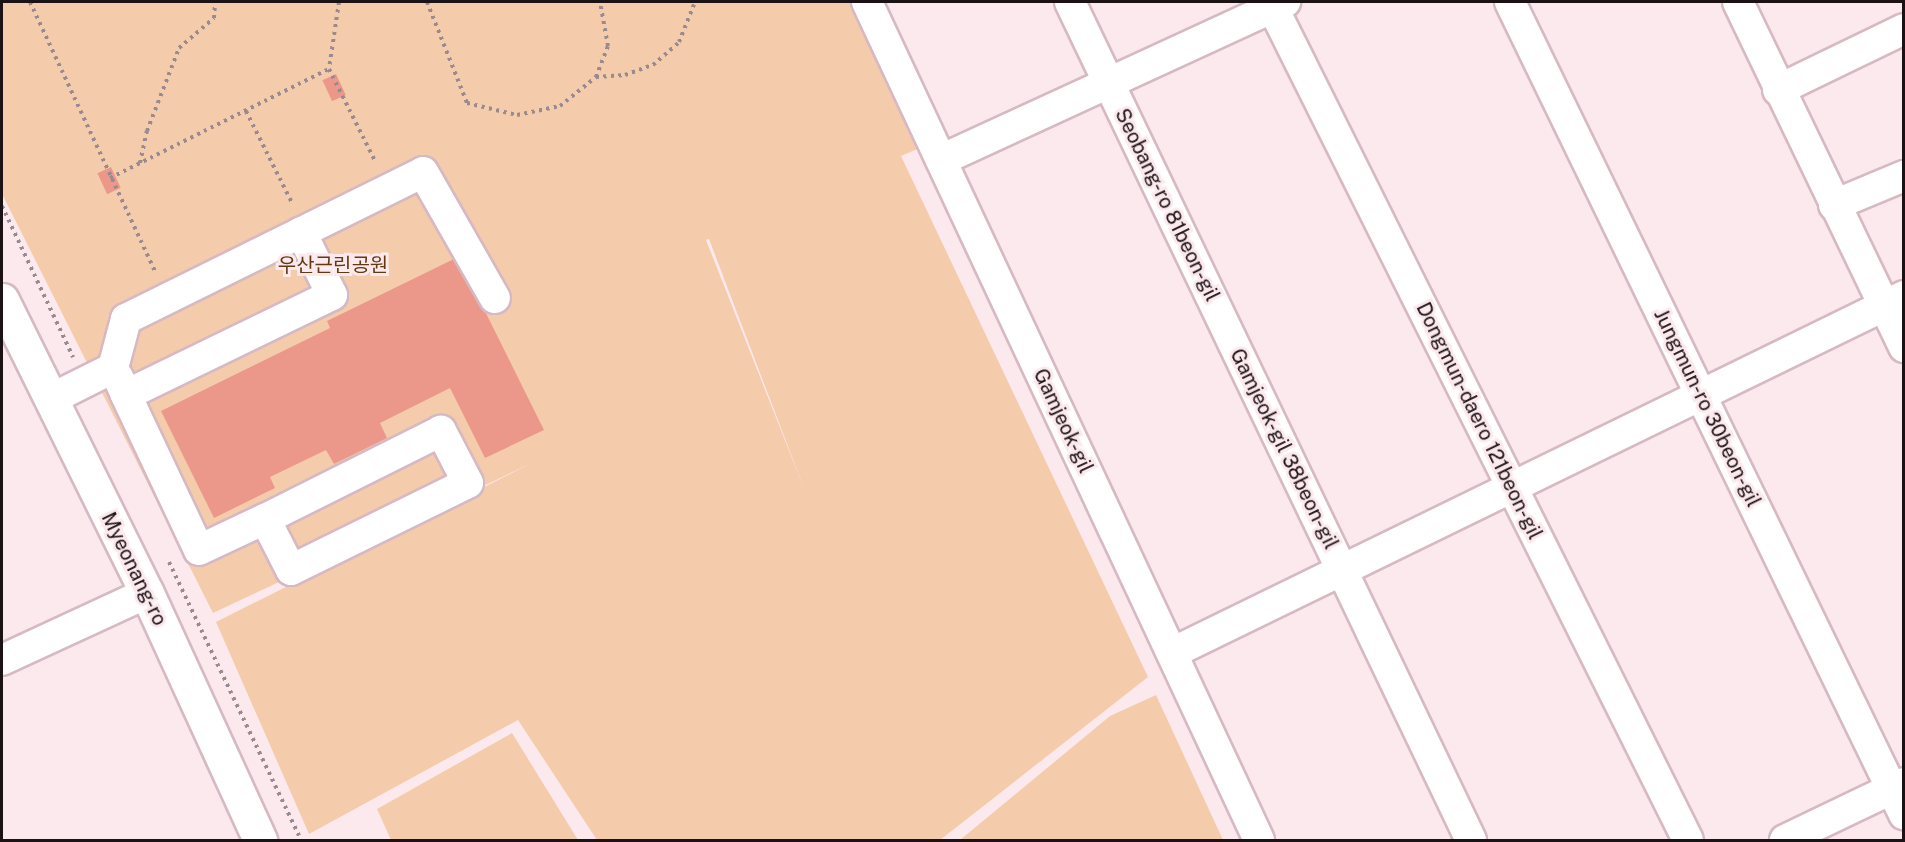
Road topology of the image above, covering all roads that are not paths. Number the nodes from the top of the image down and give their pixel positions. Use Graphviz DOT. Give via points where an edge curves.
graph roads {
  1 [pos="867,2"];
  2 [pos="1070,2"];
  3 [pos="1510,2"];
  4 [pos="1738,2"];
  5 [pos="1276,3"];
  6 [pos="1904,29"];
  7 [pos="1108,83"];
  8 [pos="1778,90"];
  9 [pos="941,160"];
  10 [pos="1904,176"];
  11 [pos="1834,205"];
  12 [pos="301,232"];
  13 [pos="495,298"];
  14 [pos="2,300"];
  15 [pos="1893,300"];
  16 [pos="1226,328"];
  17 [pos="1904,347"];
  18 [pos="113,368"];
  19 [pos="126,395"];
  20 [pos="1701,395"];
  21 [pos="51,399"];
  22 [pos="1512,488"];
  23 [pos="265,519"];
  24 [pos="1342,570"];
  25 [pos="147,593"];
  26 [pos="1172,653"];
  27 [pos="2,660"];
  28 [pos="1899,795"];
  29 [pos="260,840"];
  30 [pos="1259,840"];
  31 [pos="1471,840"];
  32 [pos="1688,840"];
  33 [pos="1785,840"];
  1 -- 9 [label="street, Gamjeok-gil"];
  2 -- 7 [label="street, Seobang-ro 81beon-gil"];
  3 -- 20 [label="street, Jungmun-ro 30beon-gil"];
  4 -- 8 [label="street"];
  5 -- 7 [label="street, Seobang-ro 81beon-gil"];
  5 -- 22 [label="street, Dongmun-daero 121beon-gil"];
  6 -- 8 [label="street"];
  7 -- 9 [label="street, Seobang-ro 81beon-gil"];
  7 -- 16 [label="street, Seobang-ro 81beon-gil"];
  8 -- 11 [label="street"];
  9 -- 26 [label="street, Gamjeok-gil"];
  10 -- 11 [label="street"];
  11 -- 15 [label="street"];
  12 -- 13 [label="street" via="423,172"];
  12 -- 18 [label="street" via="126,320"];
  12 -- 19 [label="street" via="332,295"];
  14 -- 21 [label="main road, Myeonang-ro"];
  15 -- 17 [label="street"];
  15 -- 20 [label="street, Gamjeok-gil 38beon-gil"];
  16 -- 24 [label="street, Gamjeok-gil 38beon-gil"];
  18 -- 19 [label="street"];
  18 -- 21 [label="street"];
  19 -- 23 [label="street" via="199,550"];
  20 -- 22 [label="street, Gamjeok-gil 38beon-gil"];
  20 -- 28 [label="street, Jungmun-ro 30beon-gil"];
  21 -- 25 [label="main road, Myeonang-ro"];
  22 -- 24 [label="street, Gamjeok-gil 38beon-gil"];
  22 -- 32 [label="street, Dongmun-daero 121beon-gil"];
  23 -- 23 [label="street" via="291,570 468,483 441,432"];
  24 -- 26 [label="street, Gamjeok-gil 38beon-gil"];
  24 -- 31 [label="street, Gamjeok-gil 38beon-gil"];
  25 -- 27 [label="street"];
  25 -- 29 [label="main road, Myeonang-ro"];
  26 -- 30 [label="street, Gamjeok-gil"];
  28 -- 33 [label="street"];
}
